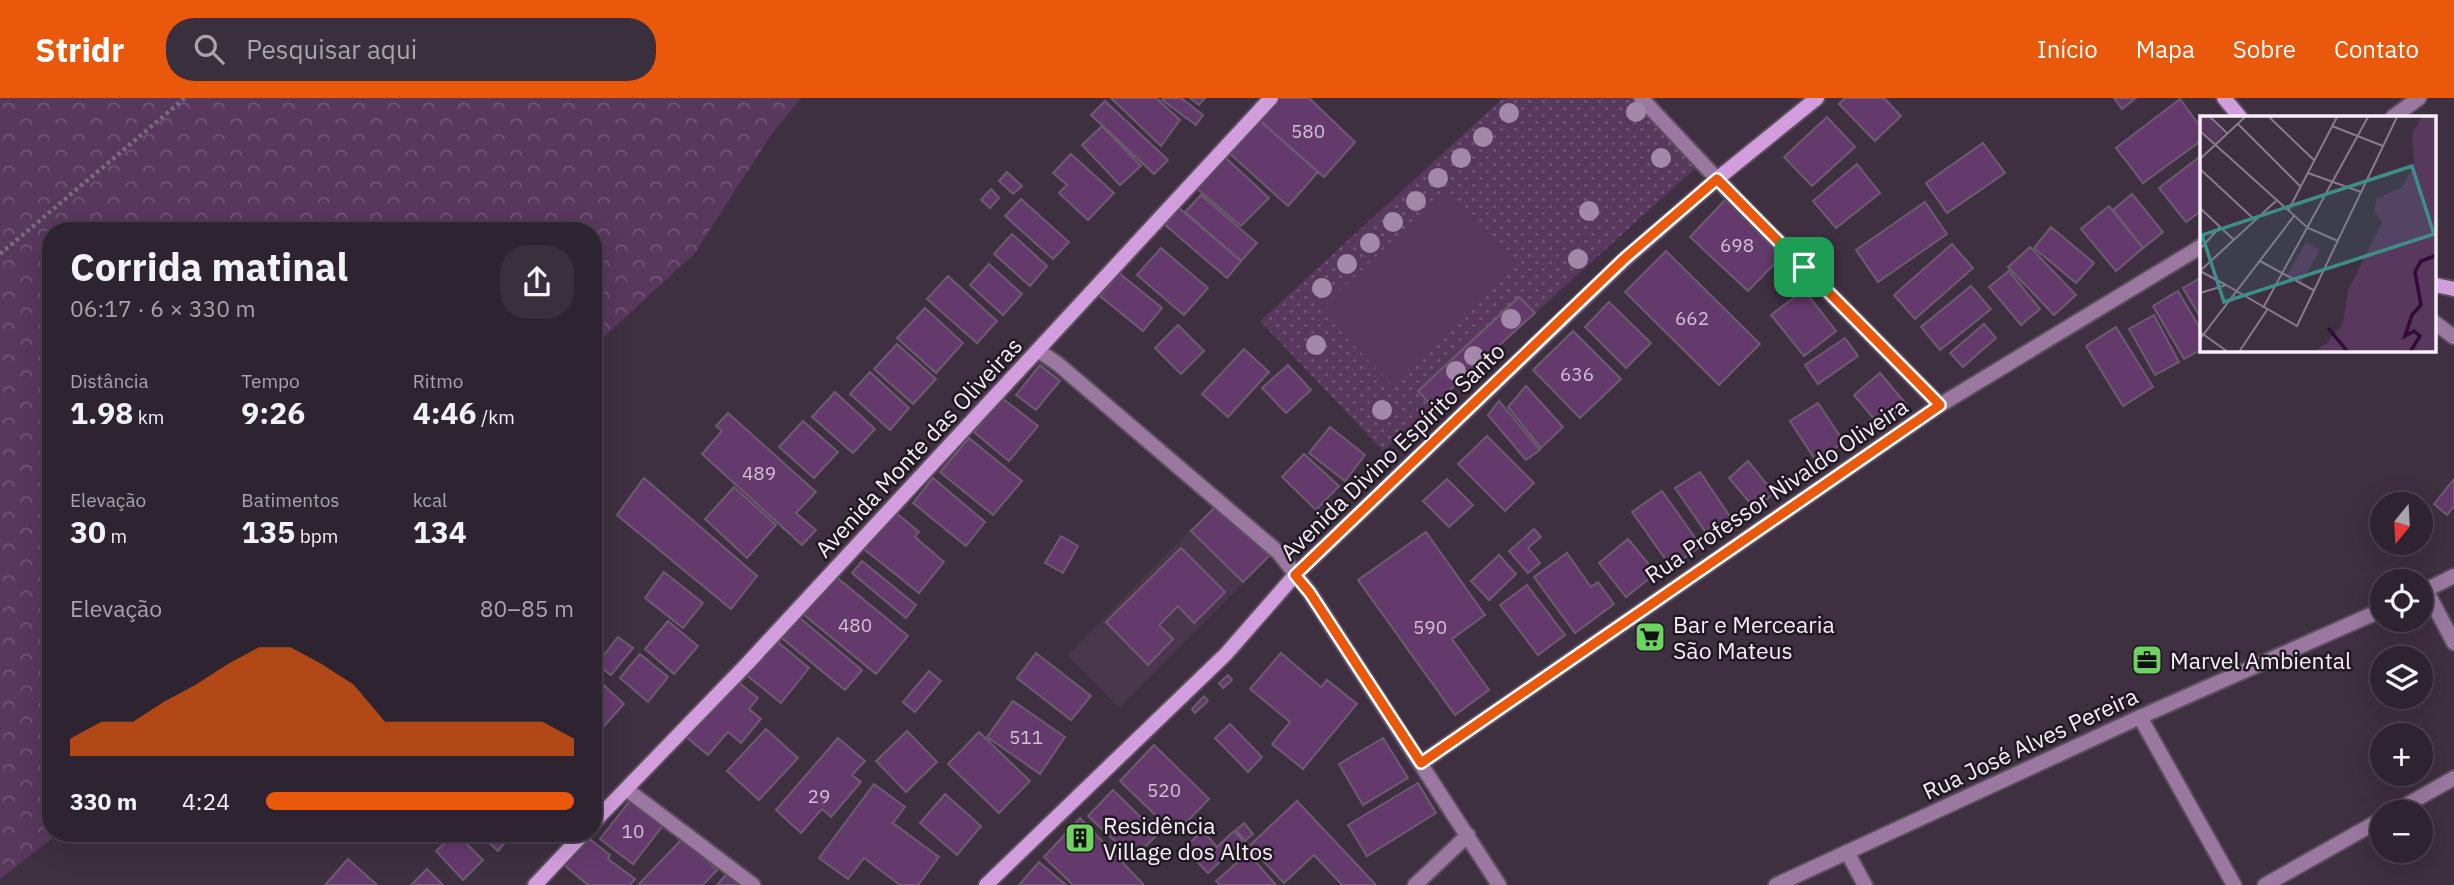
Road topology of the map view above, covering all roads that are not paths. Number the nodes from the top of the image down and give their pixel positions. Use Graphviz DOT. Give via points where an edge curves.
graph roads {
  1 [pos="1271,98"];
  2 [pos="1641,98"];
  3 [pos="1817,98"];
  4 [pos="2224,98"];
  5 [pos="2419,98"];
  6 [pos="2239,116"];
  7 [pos="2394,116"];
  8 [pos="1717,179"];
  9 [pos="2200,247"];
  10 [pos="2436,285"];
  11 [pos="2454,289"];
  12 [pos="2436,324"];
  13 [pos="2454,337"];
  14 [pos="1038,351"];
  15 [pos="1940,405"];
  16 [pos="1295,575"];
  17 [pos="2454,576"];
  18 [pos="2433,587"];
  19 [pos="2433,608"];
  20 [pos="2370,615"];
  21 [pos="2454,643"];
  22 [pos="2140,717"];
  23 [pos="1421,763"];
  24 [pos="2454,778"];
  25 [pos="626,789"];
  26 [pos="2415,800"];
  27 [pos="602,814"];
  28 [pos="2370,826"];
  29 [pos="1468,835"];
  30 [pos="576,842"];
  31 [pos="1847,852"];
  32 [pos="535,885"];
  33 [pos="753,885"];
  34 [pos="986,885"];
  35 [pos="1415,885"];
  36 [pos="1499,885"];
  37 [pos="1776,885"];
  38 [pos="1865,885"];
  39 [pos="2234,885"];
  40 [pos="2265,885"];
  1 -- 14 [label="main road, Avenida Monte das Oliveiras"];
  2 -- 8 [label="street"];
  3 -- 8 [label="main road, Avenida Divino Espírito Santo"];
  4 -- 6 [label="main road"];
  5 -- 7 [label="street"];
  8 -- 15 [label="street"];
  8 -- 16 [label="main road, Avenida Divino Espírito Santo" via="1625,258"];
  9 -- 15 [label="street, Rua Professor Nivaldo Oliveira"];
  10 -- 11 [label="main road"];
  12 -- 13 [label="street"];
  14 -- 16 [label="street" via="1279,553"];
  14 -- 25 [label="main road, Avenida Monte das Oliveiras"];
  15 -- 23 [label="street, Rua Professor Nivaldo Oliveira"];
  16 -- 23 [label="street"];
  16 -- 34 [label="main road, Avenida Divino Espírito Santo" via="1226,654"];
  17 -- 18 [label="street"];
  19 -- 21 [label="street"];
  20 -- 22 [label="street, Rua José Alves Pereira"];
  22 -- 31 [label="street, Rua José Alves Pereira"];
  22 -- 39 [label="street"];
  23 -- 29 [label="street"];
  24 -- 26 [label="street"];
  25 -- 27 [label="main road, Avenida Monte das Oliveiras"];
  25 -- 33 [label="street"];
  28 -- 40 [label="street"];
  29 -- 35 [label="street"];
  29 -- 36 [label="street"];
  30 -- 32 [label="main road"];
  31 -- 37 [label="street, Rua José Alves Pereira"];
  31 -- 38 [label="street"];
}
